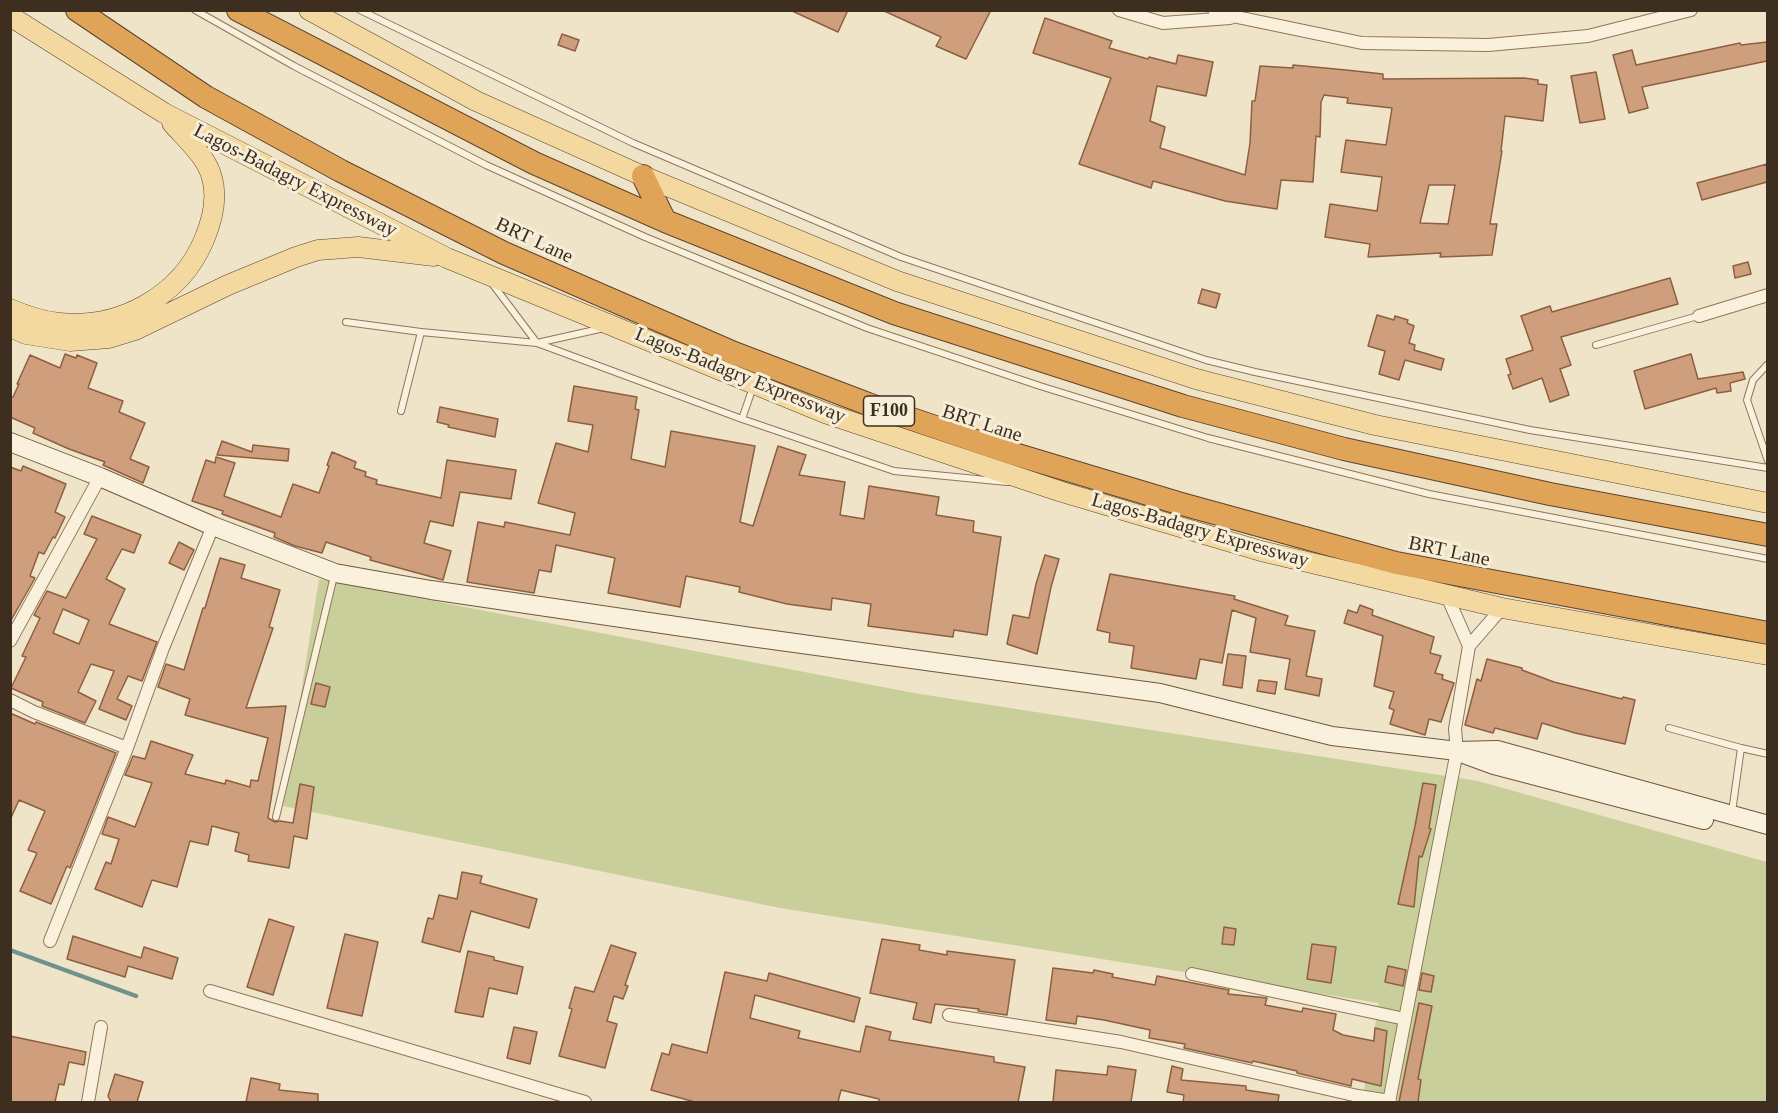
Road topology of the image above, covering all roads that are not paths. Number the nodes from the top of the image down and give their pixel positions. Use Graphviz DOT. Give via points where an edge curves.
graph roads {
  1 [pos="77,10"];
  2 [pos="83,10"];
  3 [pos="195,10"];
  4 [pos="238,10"];
  5 [pos="309,10"];
  6 [pos="360,10"];
  7 [pos="1119,10"];
  8 [pos="1214,10"];
  9 [pos="1691,10"];
  10 [pos="11,13"];
  11 [pos="1237,17"];
  12 [pos="164,113"];
  13 [pos="643,176"];
  14 [pos="665,221"];
  15 [pos="447,258"];
  16 [pos="483,272"];
  17 [pos="1767,295"];
  18 [pos="10,309"];
  19 [pos="1699,316"];
  20 [pos="346,322"];
  21 [pos="613,326"];
  22 [pos="10,327"];
  23 [pos="421,332"];
  24 [pos="537,343"];
  25 [pos="1596,345"];
  26 [pos="1767,364"];
  27 [pos="755,384"];
  28 [pos="401,411"];
  29 [pos="742,419"];
  30 [pos="10,442"];
  31 [pos="1767,460"];
  32 [pos="1767,468"];
  33 [pos="100,477"];
  34 [pos="1043,486"];
  35 [pos="1767,503"];
  36 [pos="213,526"];
  37 [pos="1767,535"];
  38 [pos="1767,559"];
  39 [pos="335,573"];
  40 [pos="1447,596"];
  41 [pos="1502,608"];
  42 [pos="1767,628"];
  43 [pos="1767,633"];
  44 [pos="10,641"];
  45 [pos="1469,646"];
  46 [pos="1767,656"];
  47 [pos="10,700"];
  48 [pos="1669,728"];
  49 [pos="127,748"];
  50 [pos="1741,748"];
  51 [pos="1457,752"];
  52 [pos="1767,754"];
  53 [pos="1732,815"];
  54 [pos="276,817"];
  55 [pos="1767,825"];
  56 [pos="1767,837"];
  57 [pos="50,941"];
  58 [pos="1192,974"];
  59 [pos="210,991"];
  60 [pos="949,1015"];
  61 [pos="1405,1019"];
  62 [pos="101,1027"];
  63 [pos="88,1102"];
  64 [pos="585,1102"];
  65 [pos="1389,1102"];
  1 -- 43 [label="highway, Lagos-Badagry Expressway / F100" via="206,97 504,253 734,353 868,404 1156,497 1396,563"];
  2 -- 42 [label="lane, BRT Lane" via="212,96 511,250 735,349 934,426 1078,473 1355,548 1481,576"];
  3 -- 38 [label="lane" via="486,165 645,237 867,328 1219,441 1430,494"];
  4 -- 14 [label="highway" via="534,163"];
  5 -- 13 [label="main road" via="476,101"];
  6 -- 32 [label="lane" via="633,143 901,257 1206,360 1530,430"];
  7 -- 11 [label="street" via="1163,23"];
  8 -- 11 [label="street"];
  9 -- 11 [label="street" via="1588,36 1488,45 1362,43"];
  10 -- 12 [label="main road, Lagos-Badagry Expressway"];
  12 -- 15 [label="main road, Lagos-Badagry Expressway"];
  12 -- 18 [label="main road" via="208,167 215,194 208,230 188,271 150,303 126,314 83,324 33,318"];
  13 -- 14 [label="highway"];
  13 -- 35 [label="main road" via="897,281 1196,379 1375,425"];
  14 -- 37 [label="highway" via="894,313 1183,406 1344,449 1550,494"];
  15 -- 16 [label="main road, Lagos-Badagry Expressway"];
  15 -- 22 [label="main road" via="358,247 318,250 109,338 70,341 26,334"];
  16 -- 21 [label="main road, Lagos-Badagry Expressway"];
  16 -- 24 [label="lane"];
  17 -- 19 [label="street"];
  19 -- 25 [label="lane"];
  20 -- 23 [label="lane"];
  21 -- 24 [label="lane"];
  21 -- 27 [label="main road, Lagos-Badagry Expressway"];
  23 -- 24 [label="lane"];
  23 -- 28 [label="lane"];
  24 -- 29 [label="lane"];
  26 -- 31 [label="lane" via="1753,380 1747,400"];
  27 -- 29 [label="lane"];
  27 -- 34 [label="main road, Lagos-Badagry Expressway" via="825,413"];
  29 -- 34 [label="lane" via="894,471"];
  30 -- 33 [label="main road"];
  33 -- 36 [label="main road"];
  33 -- 44 [label="street"];
  34 -- 40 [label="main road, Lagos-Badagry Expressway" via="1261,551"];
  36 -- 39 [label="main road"];
  36 -- 49 [label="street"];
  39 -- 51 [label="main road" via="751,637 1160,693 1332,736"];
  39 -- 54 [label="lane"];
  40 -- 41 [label="main road, Lagos-Badagry Expressway"];
  40 -- 45 [label="street"];
  41 -- 45 [label="street"];
  41 -- 46 [label="main road, Lagos-Badagry Expressway"];
  45 -- 51 [label="street" via="1455,729"];
  47 -- 49 [label="street"];
  48 -- 50 [label="lane"];
  49 -- 57 [label="street"];
  50 -- 52 [label="lane"];
  50 -- 53 [label="lane"];
  51 -- 53 [label="main road" via="1497,750"];
  51 -- 56 [label="main road"];
  51 -- 61 [label="street"];
  53 -- 55 [label="main road"];
  58 -- 61 [label="street"];
  59 -- 64 [label="street"];
  60 -- 65 [label="street" via="1121,1042"];
  61 -- 65 [label="street"];
  62 -- 63 [label="street"];
}
